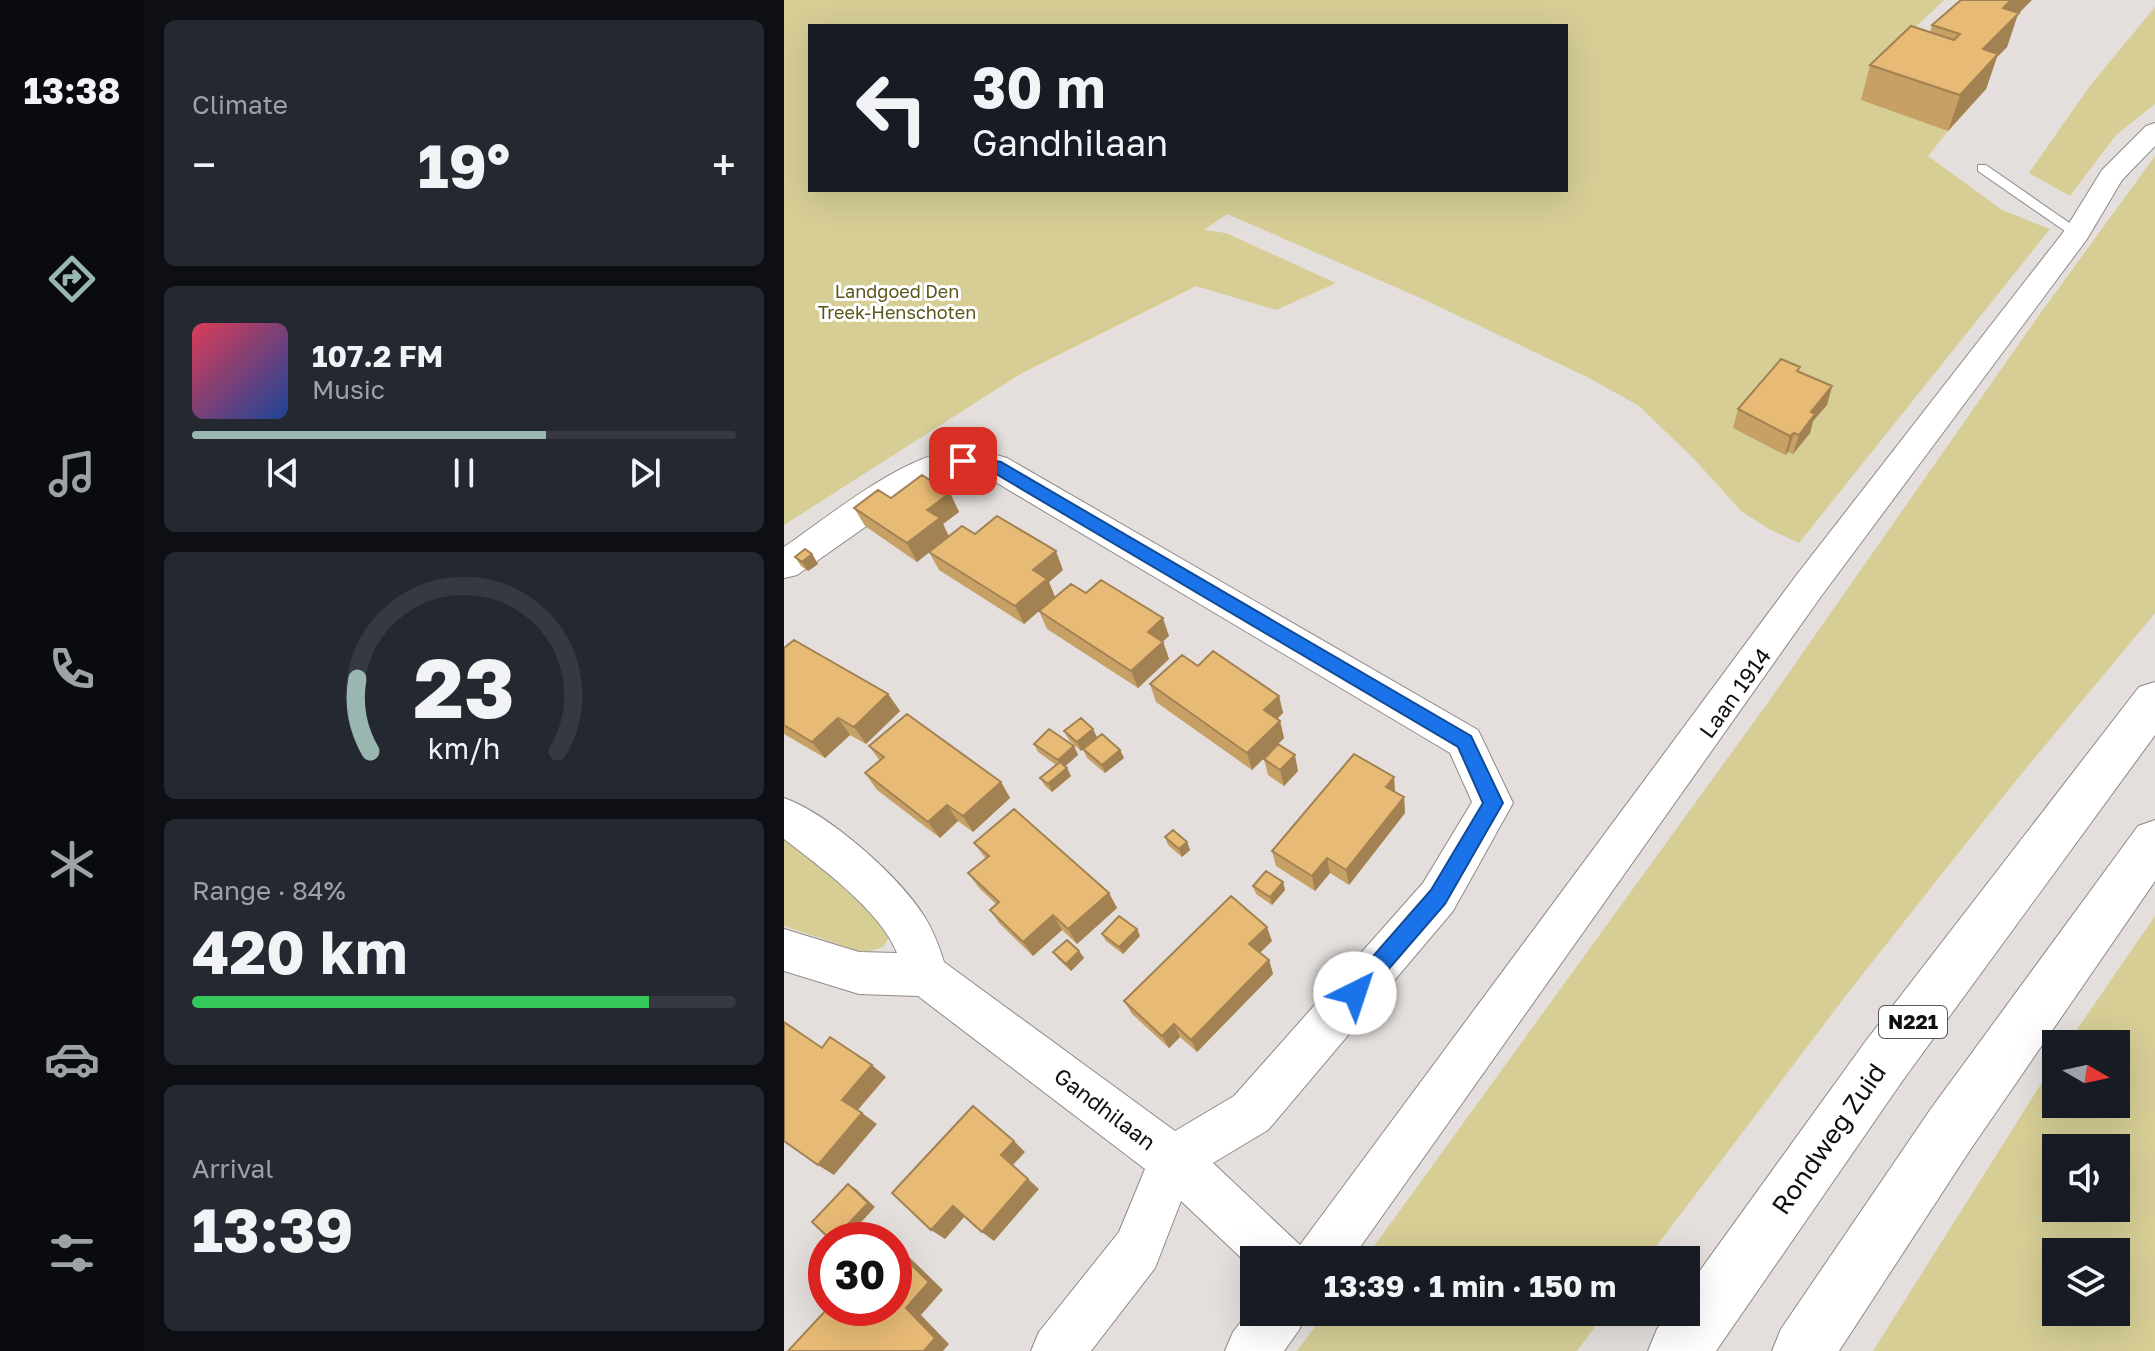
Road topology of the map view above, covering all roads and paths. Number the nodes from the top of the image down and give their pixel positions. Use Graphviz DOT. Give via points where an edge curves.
graph roads {
  1 [pos="2155,131"];
  2 [pos="1982,168"];
  3 [pos="2077,233"];
  4 [pos="784,565"];
  5 [pos="2155,700"];
  6 [pos="784,816"];
  7 [pos="2155,841"];
  8 [pos="784,950"];
  9 [pos="926,975"];
  10 [pos="1173,1160"];
  11 [pos="1266,1246"];
  12 [pos="1330,1246"];
  13 [pos="1271,1326"];
  14 [pos="1058,1351"];
  15 [pos="1252,1351"];
  16 [pos="1679,1351"];
  17 [pos="1803,1351"];
  1 -- 3 [label="street, Laan 1914" via="2111,176"];
  2 -- 3 [label="lane"];
  3 -- 12 [label="street, Laan 1914" via="1808,587"];
  4 -- 10 [label="street, Gandhilaan" via="918,473 963,461 995,466 1464,742 1493,803 1438,897 1251,1113"];
  5 -- 16 [label="main road, Rondweg Zuid / N221" via="1884,1061"];
  6 -- 9 [label="street" via="858,876 905,924"];
  7 -- 17 [label="main road" via="1950,1130"];
  8 -- 9 [label="street" via="859,973"];
  9 -- 10 [label="street, Gandhilaan"];
  10 -- 11 [label="street"];
  10 -- 14 [label="street" via="1137,1250"];
  13 -- 15 [label="street"];
}
